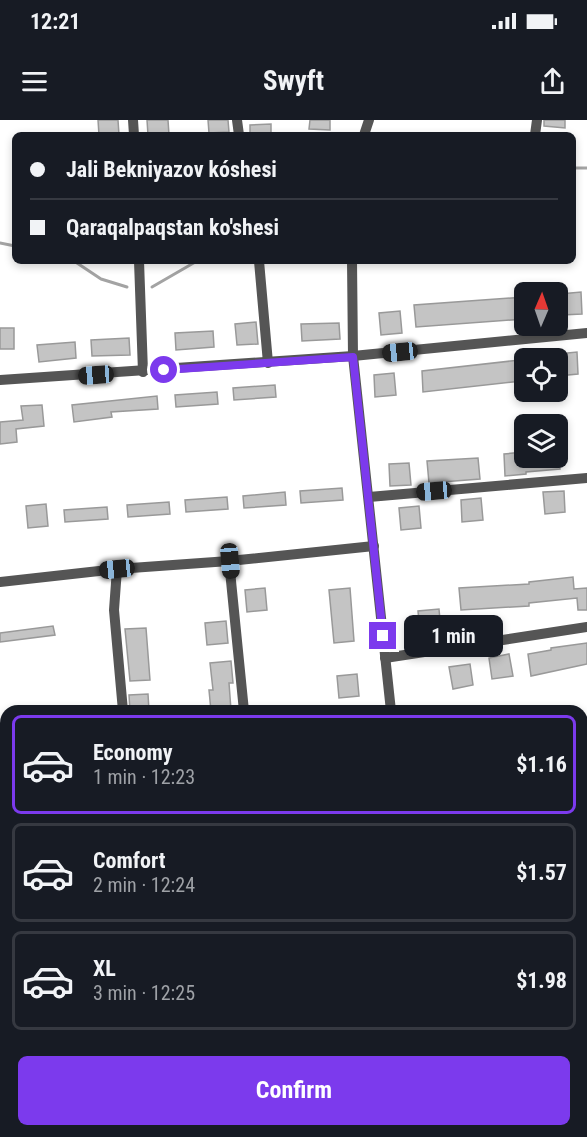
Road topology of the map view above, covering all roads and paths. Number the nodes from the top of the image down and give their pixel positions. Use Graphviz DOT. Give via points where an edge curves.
graph roads {
  1 [pos="139,264"];
  2 [pos="259,264"];
  3 [pos="352,264"];
  4 [pos="587,333"];
  5 [pos="353,357"];
  6 [pos="268,363"];
  7 [pos="143,372"];
  8 [pos="0,380"];
  9 [pos="587,478"];
  10 [pos="369,497"];
  11 [pos="374,546"];
  12 [pos="230,561"];
  13 [pos="117,569"];
  14 [pos="0,582"];
  15 [pos="587,627"];
  16 [pos="385,658"];
  17 [pos="122,705"];
  18 [pos="243,705"];
  19 [pos="390,705"];
  1 -- 7 [label="street"];
  2 -- 6 [label="street"];
  3 -- 5 [label="street"];
  4 -- 5 [label="street"];
  5 -- 6 [label="street"];
  5 -- 10 [label="street"];
  6 -- 7 [label="street"];
  7 -- 8 [label="street"];
  9 -- 10 [label="street"];
  10 -- 11 [label="street"];
  11 -- 12 [label="street"];
  11 -- 16 [label="street"];
  12 -- 13 [label="street"];
  12 -- 18 [label="street"];
  13 -- 14 [label="street"];
  13 -- 17 [label="street" via="114,610"];
  15 -- 16 [label="street"];
  16 -- 19 [label="street"];
}
